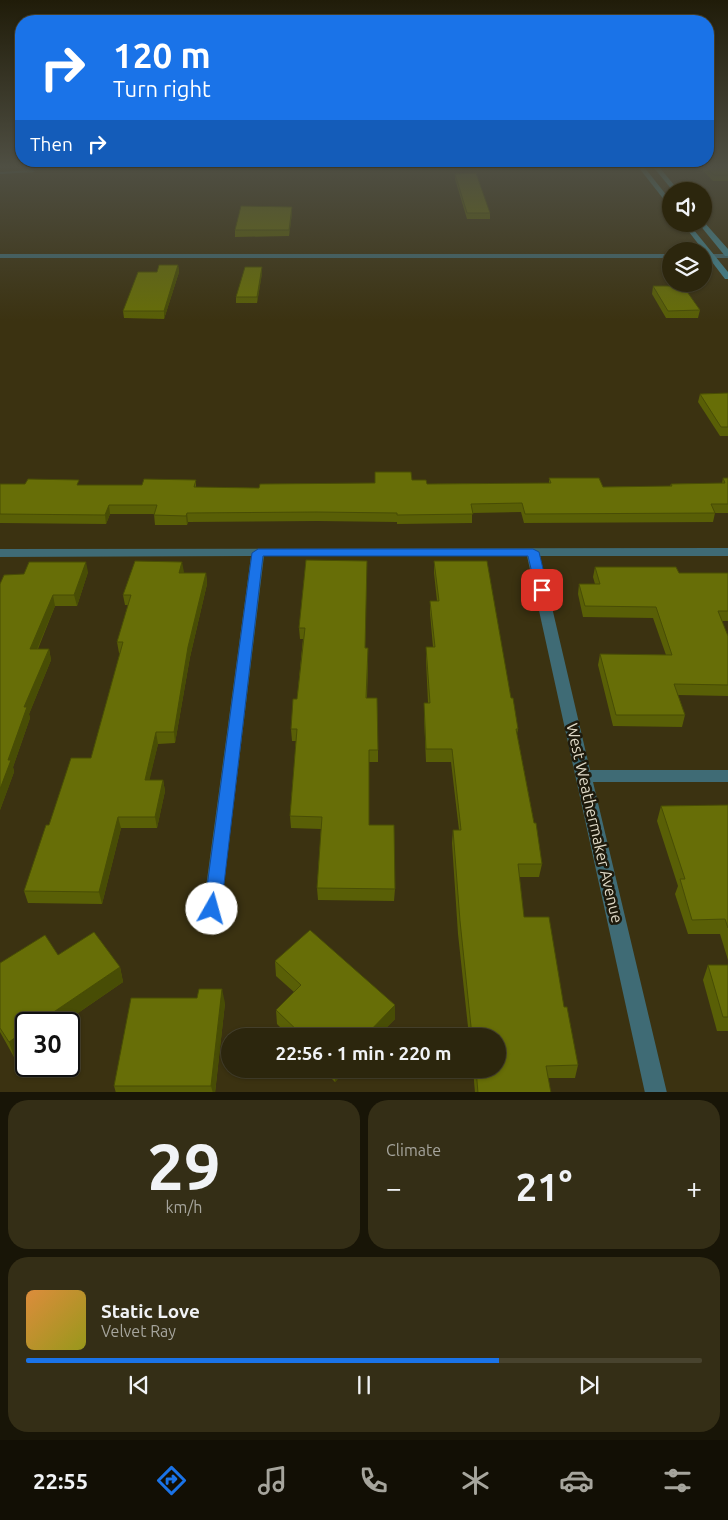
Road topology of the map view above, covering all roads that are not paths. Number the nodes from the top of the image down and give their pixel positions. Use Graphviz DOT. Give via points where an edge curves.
graph roads {
  1 [pos="709,232"];
  2 [pos="728,255"];
  3 [pos="0,256"];
  4 [pos="662,256"];
  5 [pos="712,256"];
  6 [pos="712,260"];
  7 [pos="728,277"];
  8 [pos="533,552"];
  9 [pos="728,552"];
  10 [pos="0,553"];
  11 [pos="258,553"];
  12 [pos="584,776"];
  13 [pos="728,776"];
  14 [pos="212,909"];
  15 [pos="656,1092"];
  1 -- 2 [label="main road"];
  2 -- 5 [label="street"];
  3 -- 4 [label="street"];
  6 -- 7 [label="main road"];
  8 -- 9 [label="street"];
  8 -- 11 [label="street"];
  8 -- 12 [label="street, West Weathermaker Avenue"];
  10 -- 11 [label="street"];
  11 -- 14 [label="street"];
  12 -- 13 [label="street"];
  12 -- 15 [label="street, West Weathermaker Avenue"];
}
